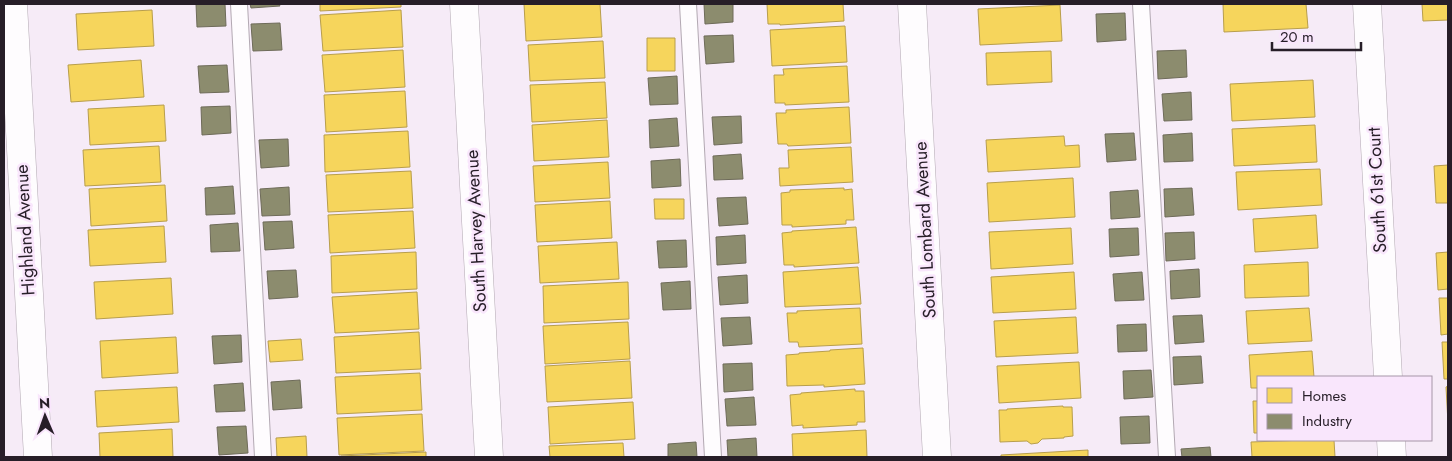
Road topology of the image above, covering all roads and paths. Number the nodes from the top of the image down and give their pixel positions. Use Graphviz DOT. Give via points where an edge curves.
graph roads {
  1 [pos="13,4"];
  2 [pos="238,4"];
  3 [pos="464,4"];
  4 [pos="688,4"];
  5 [pos="912,4"];
  6 [pos="1141,4"];
  7 [pos="1367,4"];
  8 [pos="1388,376"];
  9 [pos="1391,441"];
  10 [pos="38,457"];
  11 [pos="263,457"];
  12 [pos="489,457"];
  13 [pos="713,457"];
  14 [pos="938,457"];
  15 [pos="1167,457"];
  16 [pos="1392,457"];
  1 -- 10 [label="street, Highland Avenue"];
  2 -- 11 [label="lane"];
  3 -- 12 [label="street, South Harvey Avenue"];
  4 -- 13 [label="lane"];
  5 -- 14 [label="street, South Lombard Avenue"];
  6 -- 15 [label="lane"];
  7 -- 8 [label="street, South 61st Court"];
  9 -- 16 [label="street"];
}
